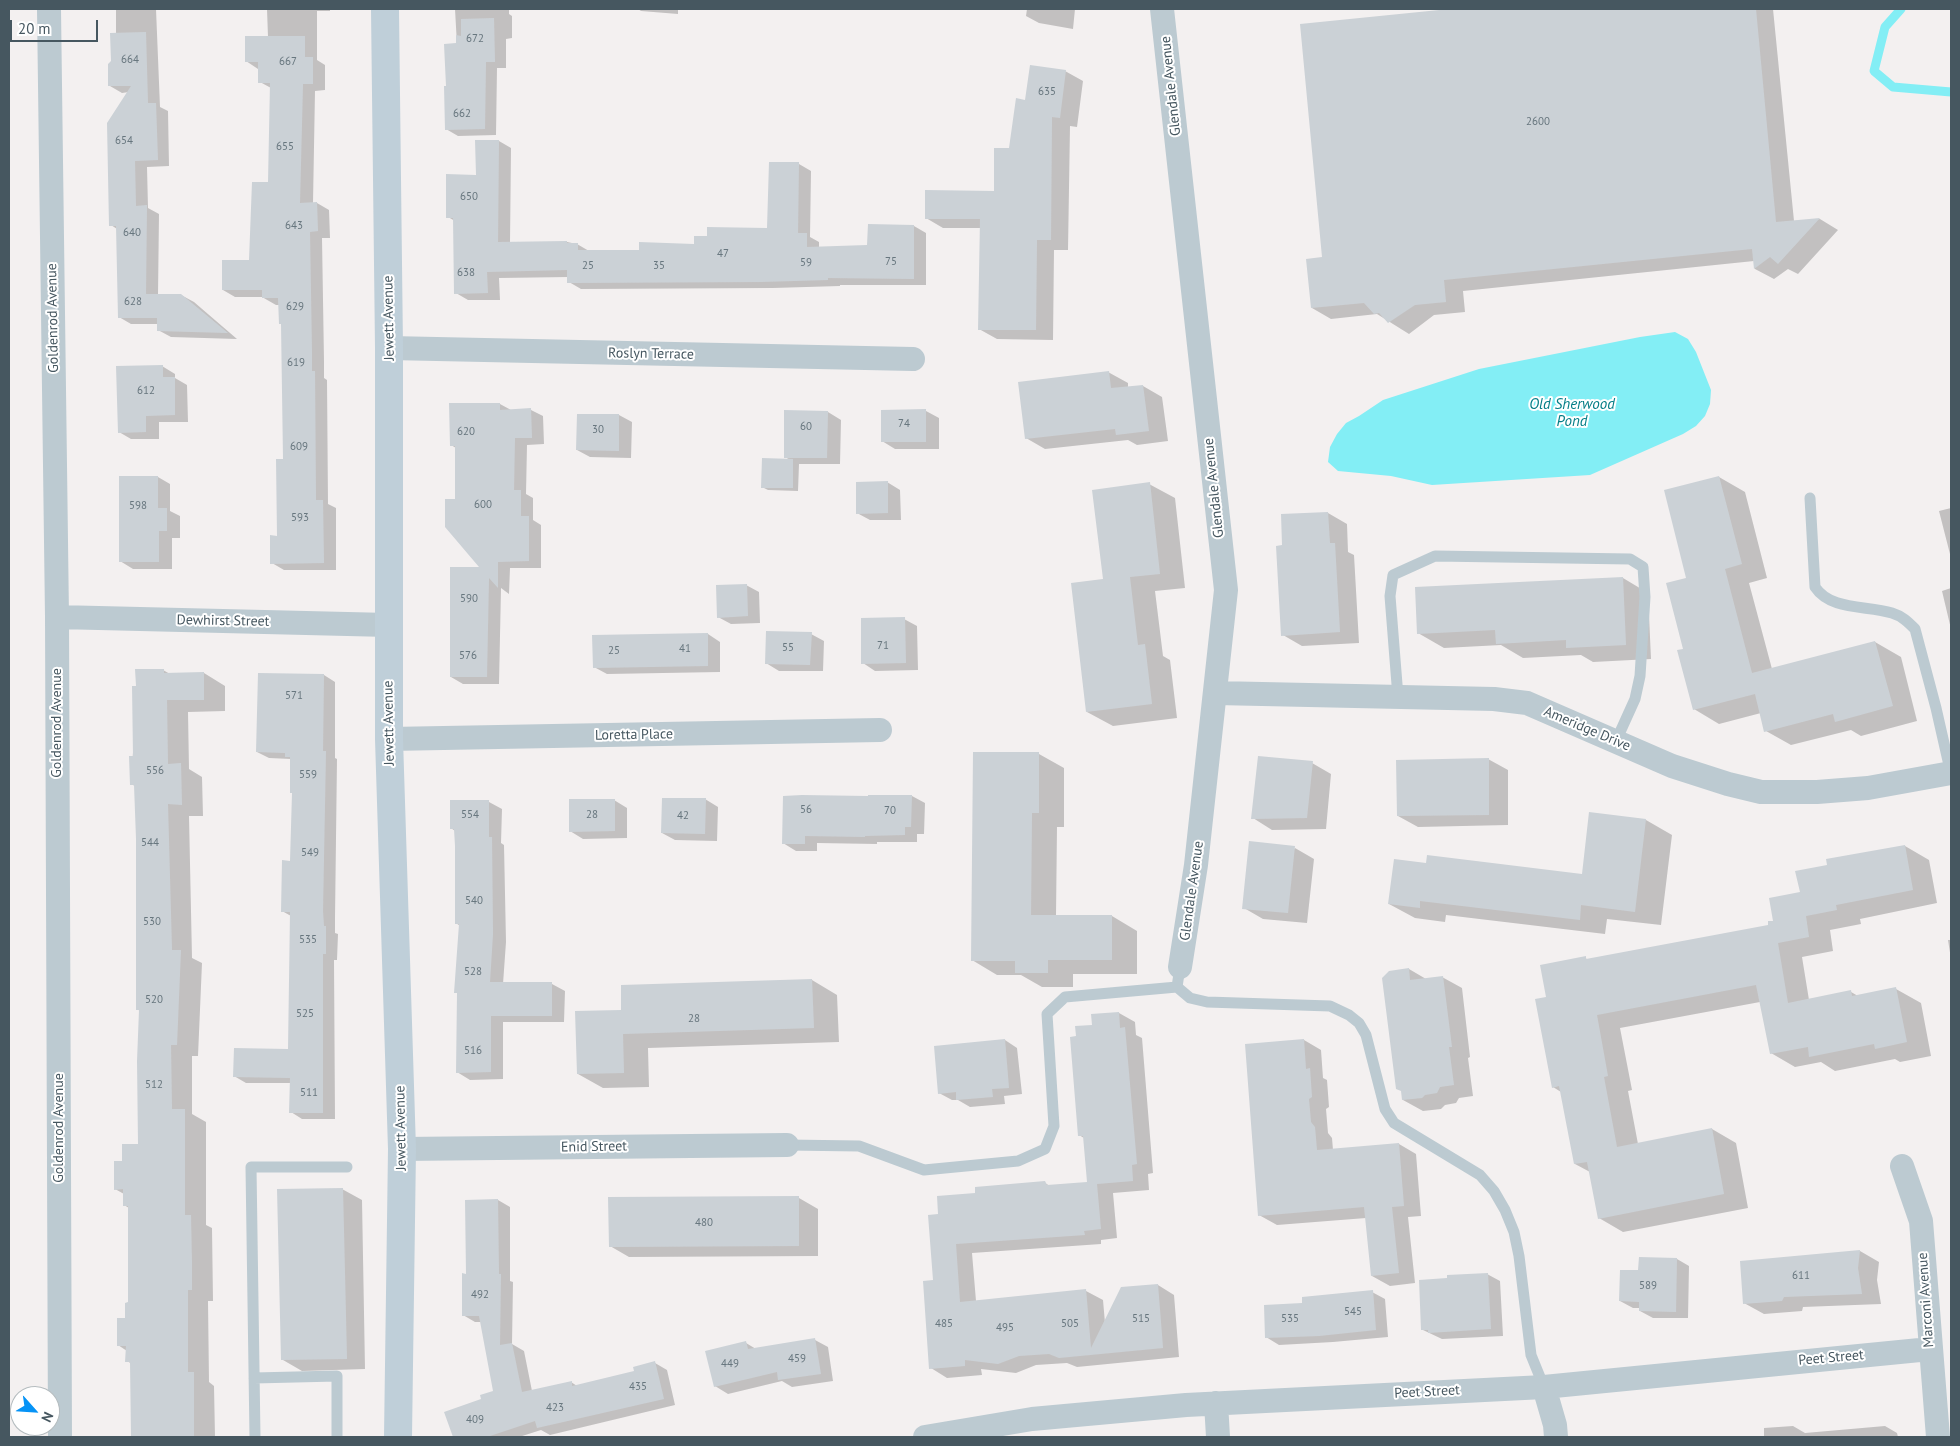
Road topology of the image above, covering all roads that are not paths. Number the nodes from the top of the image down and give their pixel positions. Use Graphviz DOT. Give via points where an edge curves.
graph roads {
  1 [pos="49,9"];
  2 [pos="385,9"];
  3 [pos="1162,9"];
  4 [pos="389,348"];
  5 [pos="913,359"];
  6 [pos="1810,498"];
  7 [pos="57,617"];
  8 [pos="389,624"];
  9 [pos="1216,693"];
  10 [pos="1398,697"];
  11 [pos="880,730"];
  12 [pos="389,740"];
  13 [pos="1616,741"];
  14 [pos="1951,774"];
  15 [pos="1179,977"];
  16 [pos="787,1145"];
  17 [pos="402,1149"];
  18 [pos="1902,1166"];
  19 [pos="347,1167"];
  20 [pos="1930,1350"];
  21 [pos="254,1378"];
  22 [pos="1544,1387"];
  23 [pos="1216,1403"];
  24 [pos="60,1437"];
  25 [pos="255,1437"];
  26 [pos="337,1437"];
  27 [pos="398,1437"];
  28 [pos="925,1437"];
  29 [pos="1218,1437"];
  30 [pos="1556,1437"];
  31 [pos="1938,1437"];
  1 -- 7 [label="street, Goldenrod Avenue"];
  2 -- 4 [label="main road, Jewett Avenue"];
  3 -- 9 [label="street, Glendale Avenue" via="1226,590"];
  4 -- 5 [label="street, Roslyn Terrace"];
  4 -- 8 [label="main road, Jewett Avenue"];
  6 -- 14 [label="lane" via="1815,587 1831,602 1893,613 1906,619 1915,629"];
  7 -- 8 [label="street, Dewhirst Street"];
  7 -- 24 [label="street, Goldenrod Avenue"];
  8 -- 12 [label="main road, Jewett Avenue"];
  9 -- 10 [label="street, Ameridge Drive"];
  9 -- 15 [label="street, Glendale Avenue"];
  10 -- 13 [label="street, Ameridge Drive" via="1527,703"];
  10 -- 13 [label="lane" via="1390,596 1393,575 1435,556 1630,559 1643,567 1645,597 1640,676 1635,699"];
  11 -- 12 [label="street, Loretta Place"];
  12 -- 17 [label="main road, Jewett Avenue"];
  13 -- 14 [label="street, Ameridge Drive" via="1672,766 1761,792 1868,788"];
  15 -- 16 [label="lane" via="1065,997 1047,1014 1054,1126 1045,1149 1018,1161 924,1170 859,1146"];
  15 -- 22 [label="lane" via="1190,998 1207,1002 1330,1006 1359,1023 1366,1035 1385,1109 1394,1123 1480,1175 1505,1210 1519,1256 1531,1355"];
  16 -- 17 [label="street, Enid Street"];
  17 -- 27 [label="main road, Jewett Avenue"];
  18 -- 20 [label="street, Marconi Avenue" via="1920,1221"];
  19 -- 21 [label="lane" via="252,1166"];
  20 -- 22 [label="street, Peet Street"];
  20 -- 31 [label="street, Marconi Avenue"];
  21 -- 25 [label="lane"];
  21 -- 26 [label="lane" via="337,1376"];
  22 -- 23 [label="street, Peet Street"];
  22 -- 30 [label="street"];
  23 -- 28 [label="street, Peet Street" via="1032,1419"];
  23 -- 29 [label="street"];
}
